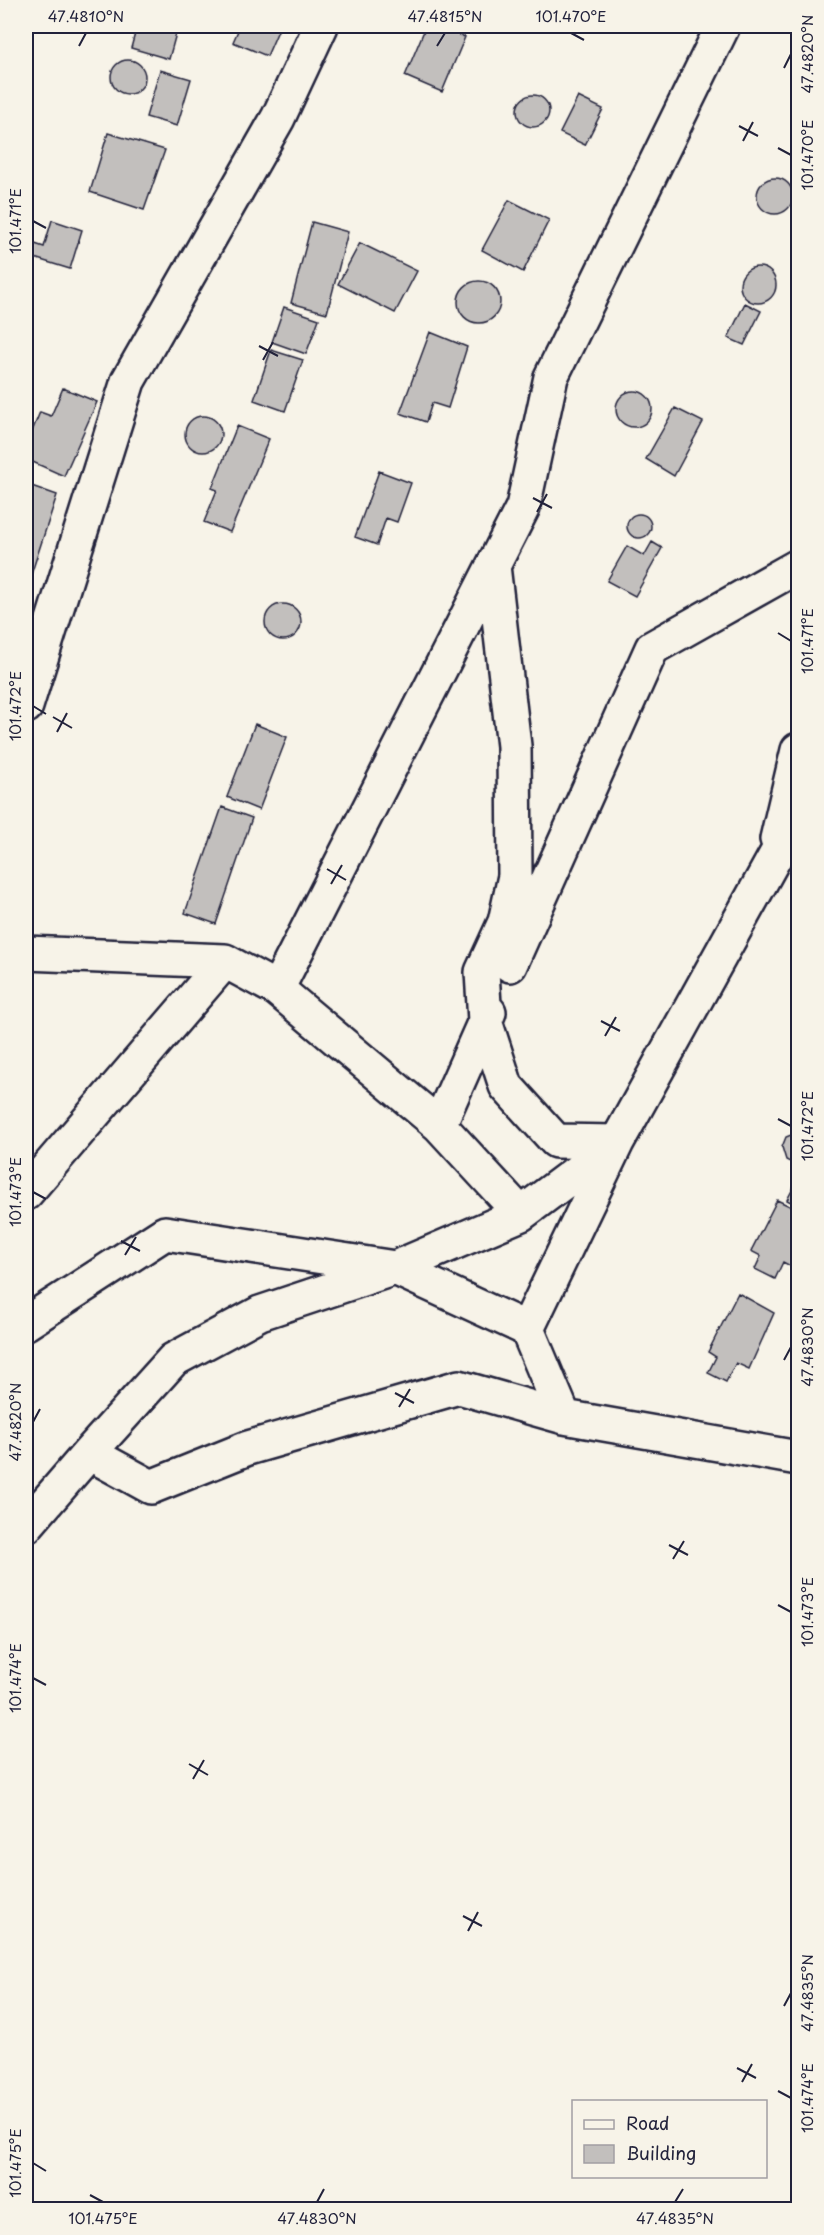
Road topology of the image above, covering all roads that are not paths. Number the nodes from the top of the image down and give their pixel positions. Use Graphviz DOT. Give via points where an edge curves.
graph roads {
  1 [pos="321,26"];
  2 [pos="723,26"];
  3 [pos="493,566"];
  4 [pos="798,566"];
  5 [pos="26,706"];
  6 [pos="798,750"];
  7 [pos="798,815"];
  8 [pos="770,867"];
  9 [pos="26,953"];
  10 [pos="225,961"];
  11 [pos="277,988"];
  12 [pos="485,1021"];
  13 [pos="439,1125"];
  14 [pos="617,1142"];
  15 [pos="26,1193"];
  16 [pos="522,1214"];
  17 [pos="395,1268"];
  18 [pos="26,1323"];
  19 [pos="528,1329"];
  20 [pos="564,1417"];
  21 [pos="89,1454"];
  22 [pos="798,1458"];
  23 [pos="26,1526"];
  1 -- 5 [label="street" via="279,118 128,381"];
  2 -- 3 [label="street" via="551,377 523,507"];
  3 -- 11 [label="street"];
  3 -- 12 [label="street" via="514,746 515,876 506,922 482,972"];
  4 -- 12 [label="street" via="652,648"];
  6 -- 8 [label="street"];
  7 -- 8 [label="street"];
  8 -- 14 [label="street"];
  9 -- 10 [label="street"];
  10 -- 11 [label="street"];
  10 -- 15 [label="street"];
  11 -- 13 [label="street"];
  12 -- 13 [label="street"];
  12 -- 14 [label="street" via="506,1086 556,1141"];
  13 -- 16 [label="street"];
  14 -- 16 [label="street"];
  14 -- 19 [label="street"];
  16 -- 17 [label="street"];
  17 -- 18 [label="street" via="165,1233"];
  17 -- 19 [label="street"];
  17 -- 21 [label="street" via="260,1313 173,1360"];
  19 -- 20 [label="street"];
  20 -- 21 [label="street" via="459,1387 248,1448 151,1487"];
  20 -- 22 [label="street"];
  21 -- 23 [label="street"];
}
